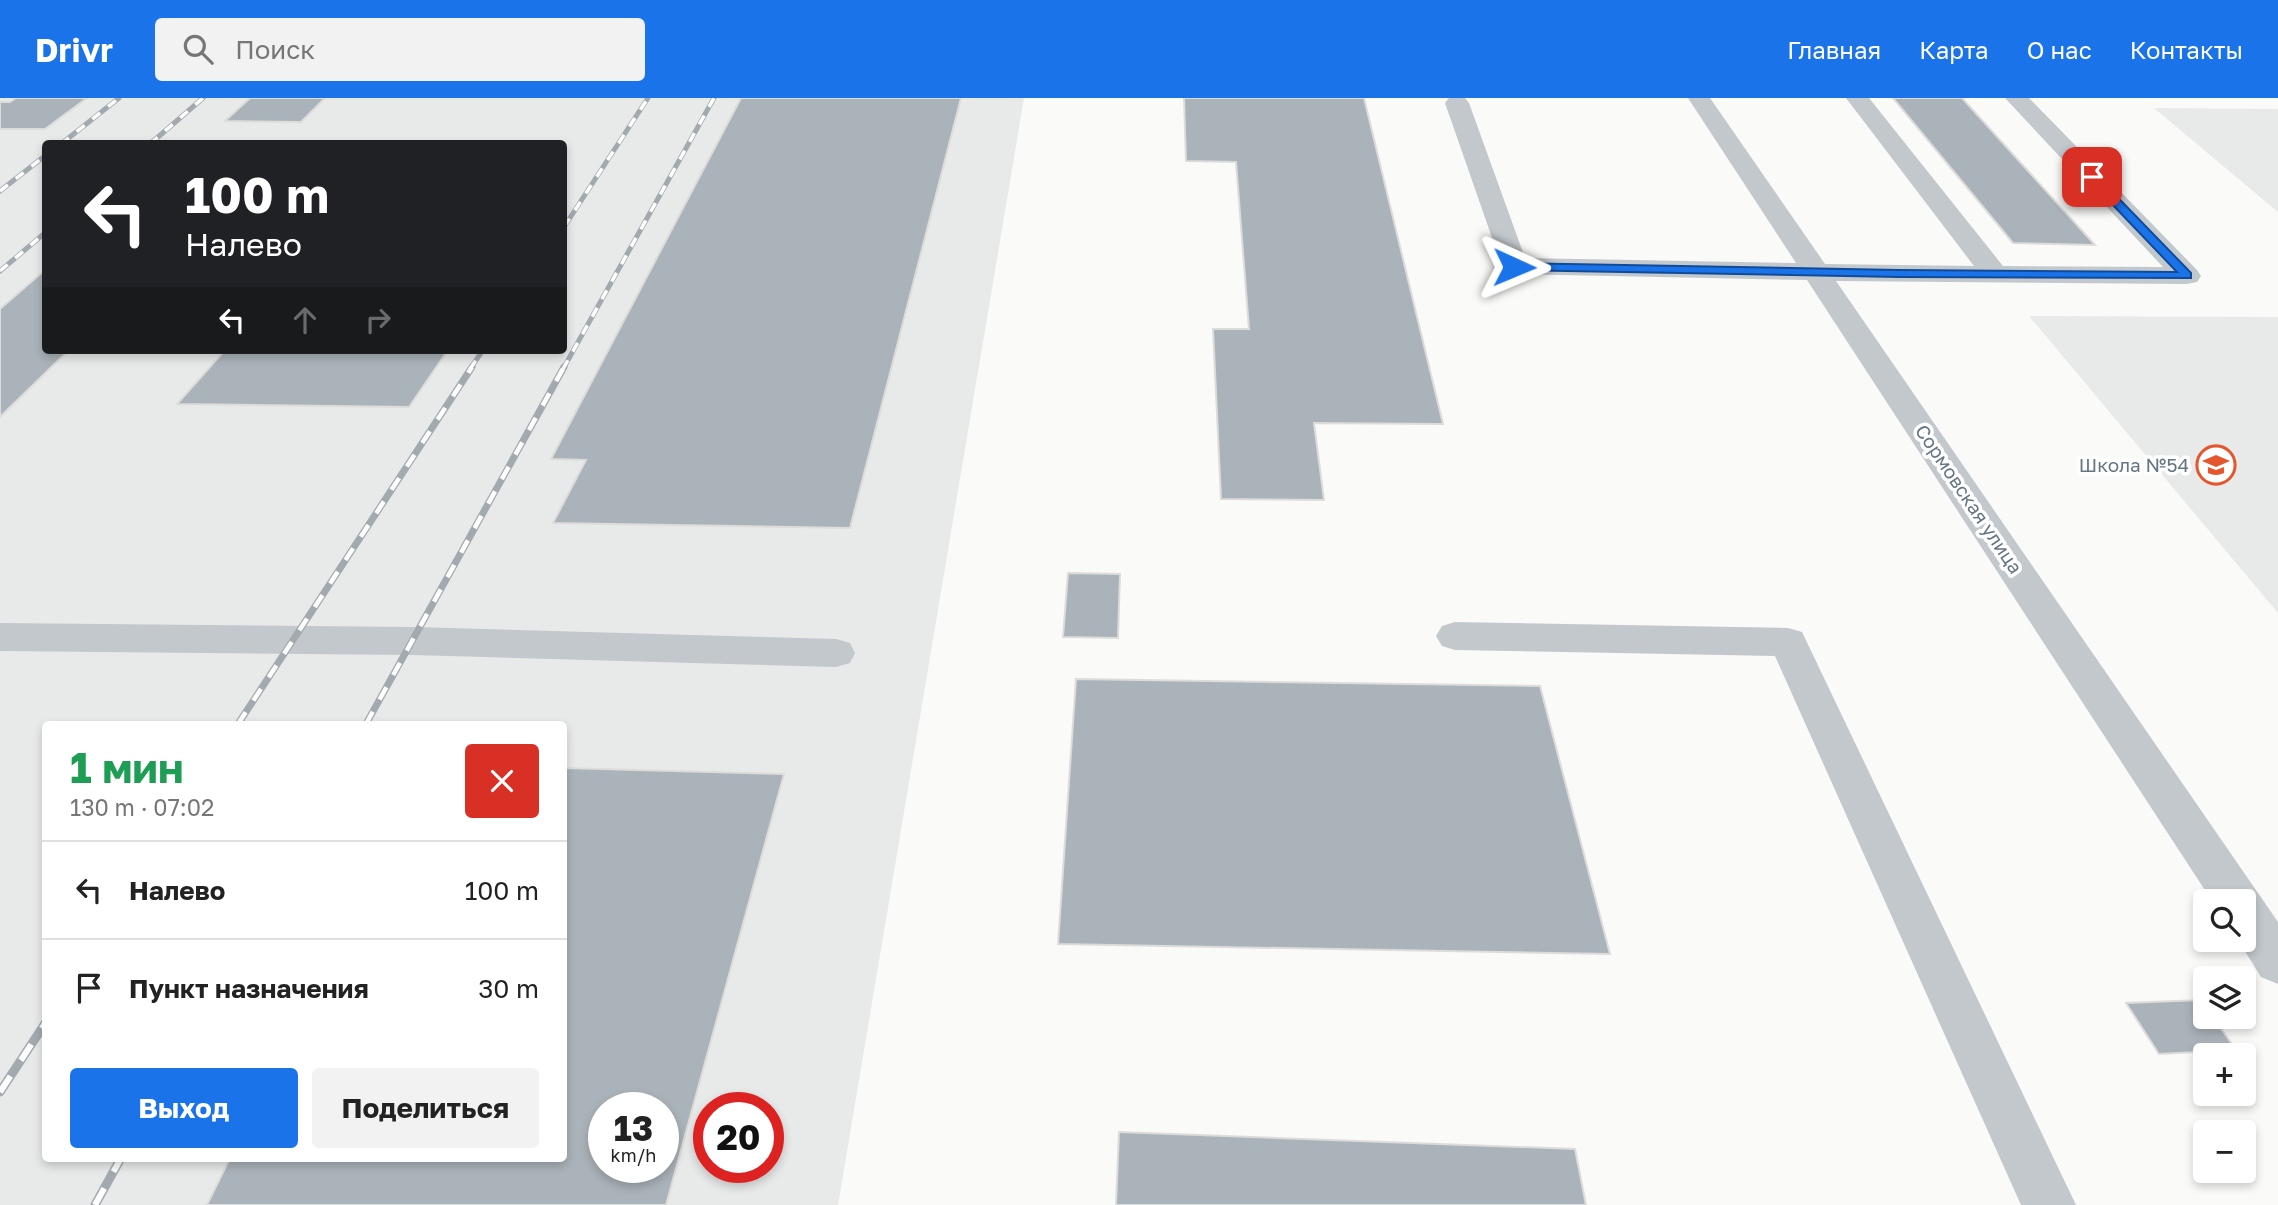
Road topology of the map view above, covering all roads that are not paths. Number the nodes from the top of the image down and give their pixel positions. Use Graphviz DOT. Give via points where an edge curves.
graph roads {
  1 [pos="1699,98"];
  2 [pos="1857,98"];
  3 [pos="2016,98"];
  4 [pos="1457,103"];
  5 [pos="1816,271"];
  6 [pos="1994,273"];
  7 [pos="1455,636"];
  8 [pos="0,637"];
  9 [pos="836,653"];
  10 [pos="2229,889"];
  11 [pos="2256,928"];
  12 [pos="2278,962"];
  13 [pos="2049,1205"];
  1 -- 5 [label="street, Сормовская улица"];
  2 -- 6 [label="street"];
  3 -- 6 [label="street" via="2187,275"];
  4 -- 5 [label="street" via="1514,267"];
  5 -- 6 [label="street"];
  5 -- 10 [label="street, Сормовская улица"];
  7 -- 13 [label="street" via="1788,642"];
  8 -- 9 [label="street" via="413,641"];
  11 -- 12 [label="street"];
}
